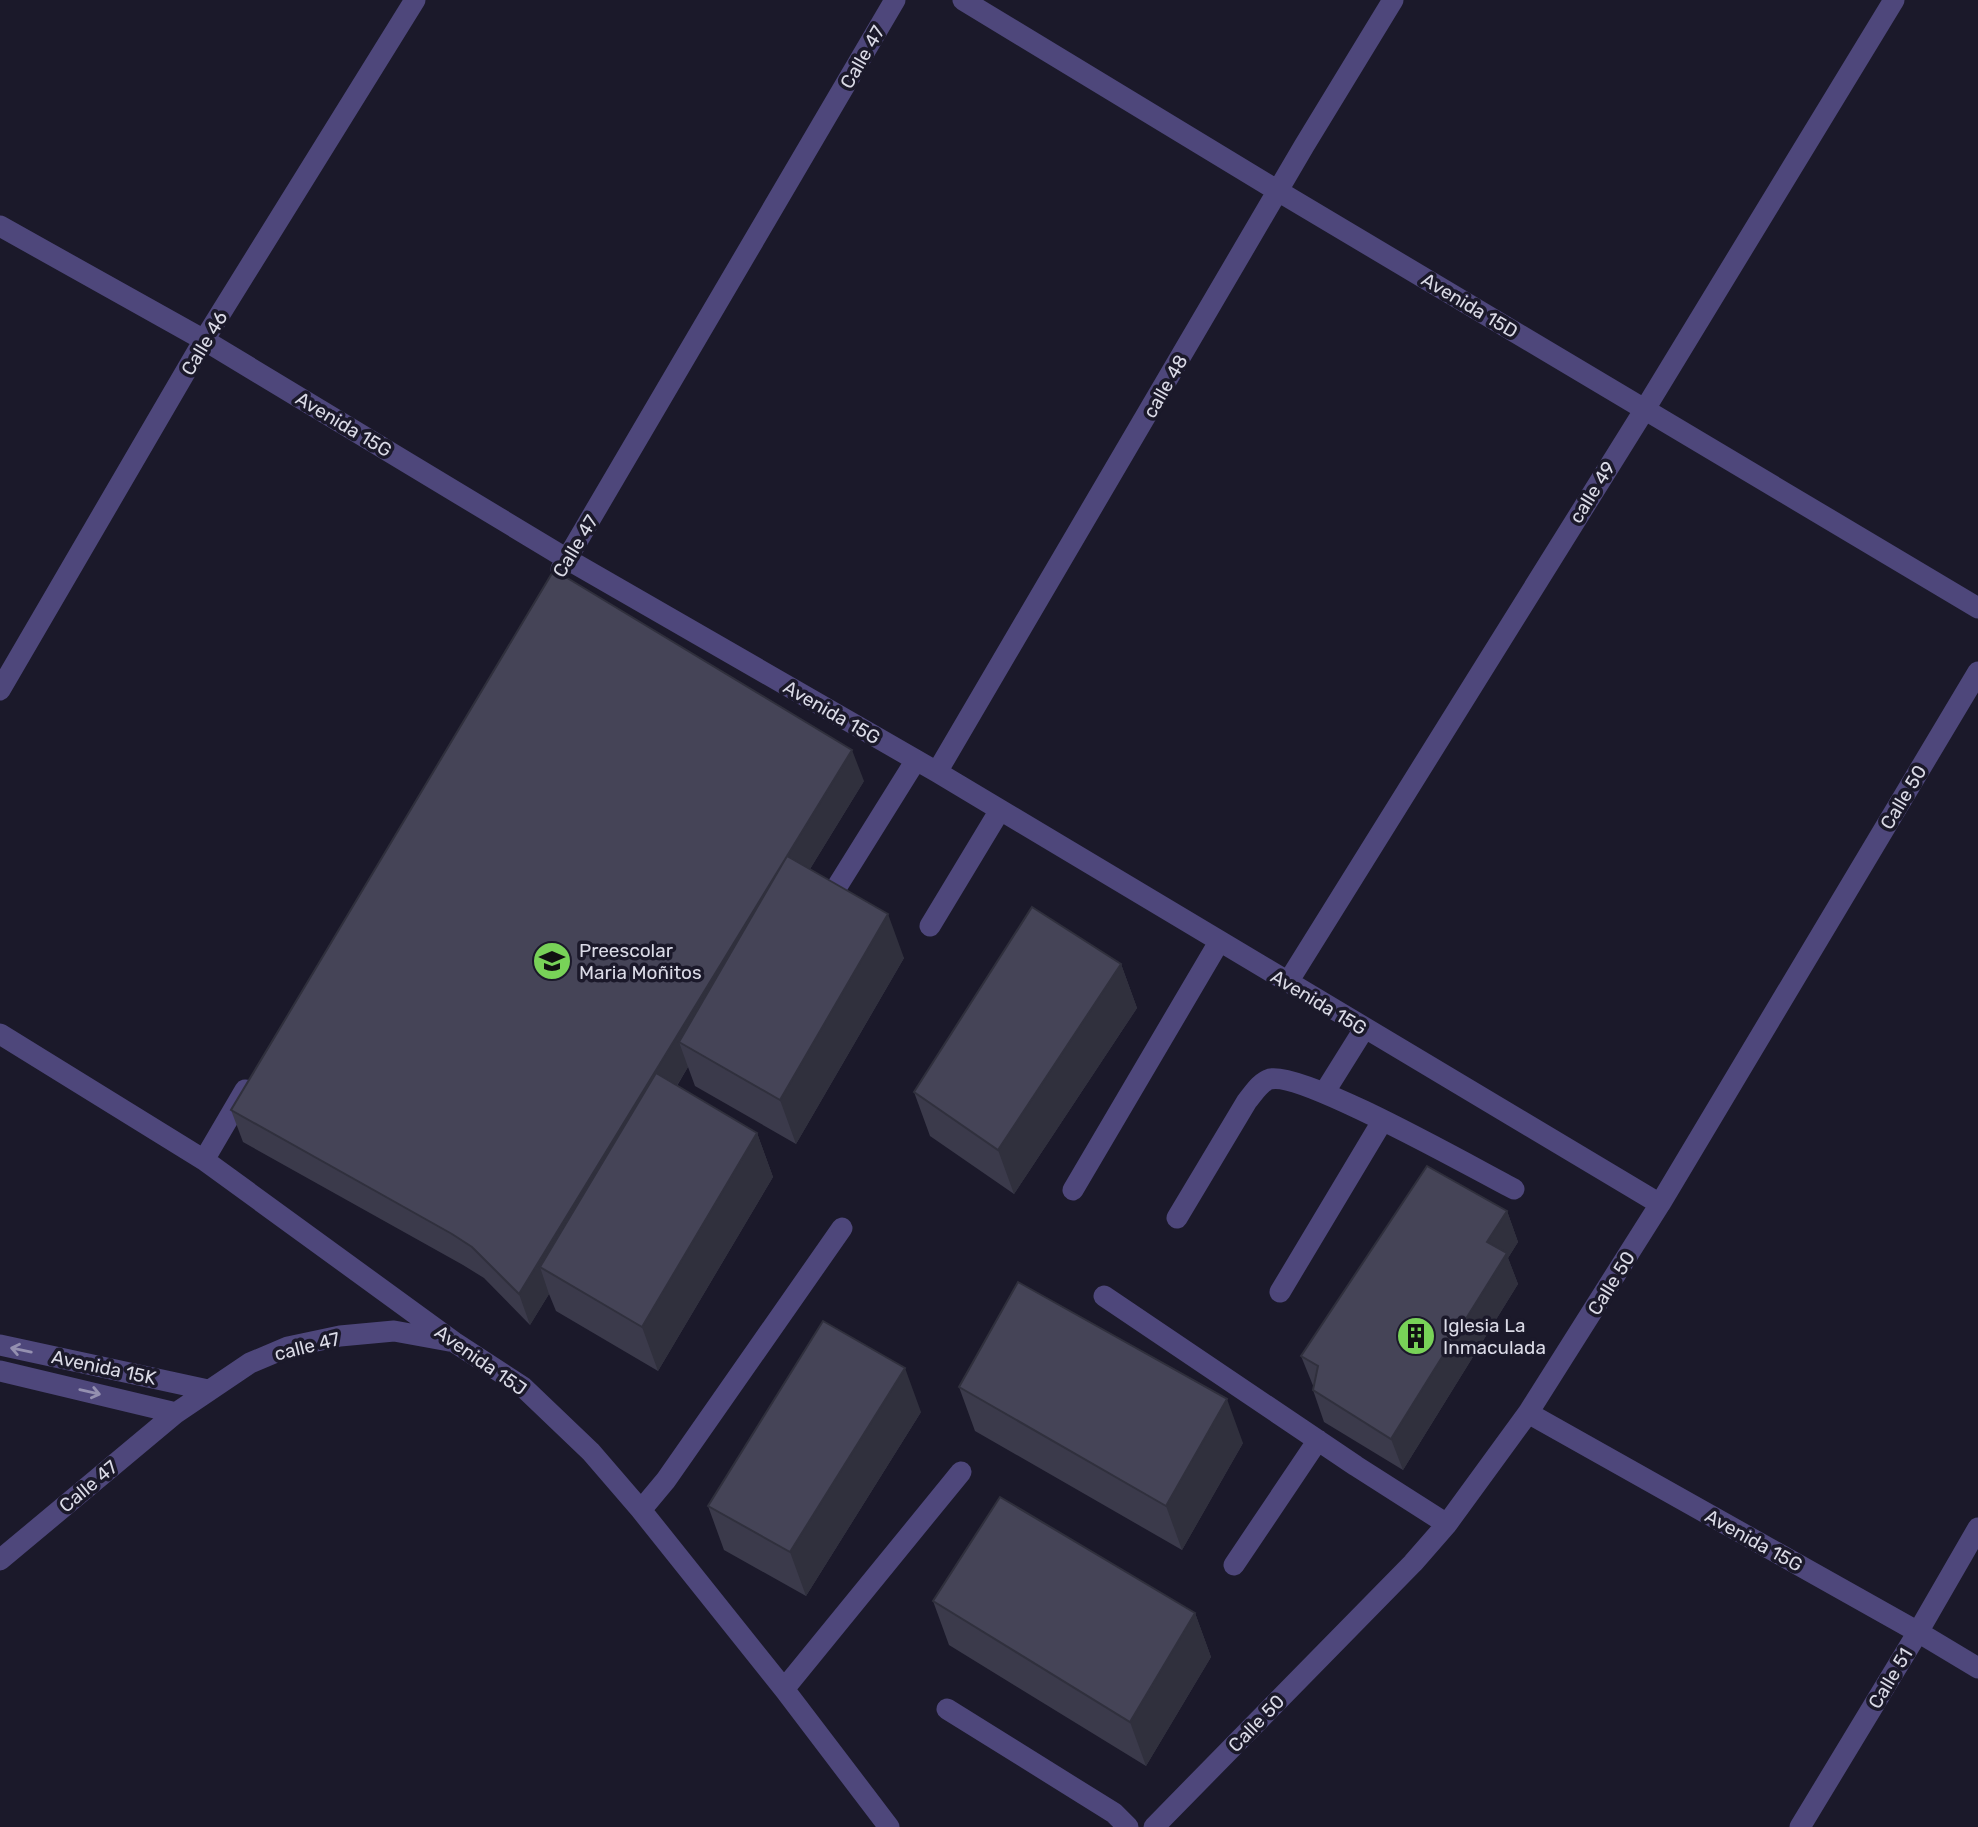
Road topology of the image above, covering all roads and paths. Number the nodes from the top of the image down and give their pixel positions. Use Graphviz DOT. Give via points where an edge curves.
graph roads {
  1 [pos="415,0"];
  2 [pos="895,0"];
  3 [pos="963,0"];
  4 [pos="1393,0"];
  5 [pos="1894,0"];
  6 [pos="1278,191"];
  7 [pos="0,226"];
  8 [pos="204,340"];
  9 [pos="1645,410"];
  10 [pos="567,559"];
  11 [pos="553,582"];
  12 [pos="1978,608"];
  13 [pos="1978,672"];
  14 [pos="0,690"];
  15 [pos="916,760"];
  16 [pos="937,772"];
  17 [pos="1000,810"];
  18 [pos="838,885"];
  19 [pos="930,926"];
  20 [pos="1219,942"];
  21 [pos="1288,982"];
  22 [pos="1364,1029"];
  23 [pos="0,1034"];
  24 [pos="253,1077"];
  25 [pos="1324,1093"];
  26 [pos="1383,1120"];
  27 [pos="204,1160"];
  28 [pos="1514,1189"];
  29 [pos="1073,1190"];
  30 [pos="1660,1204"];
  31 [pos="1177,1218"];
  32 [pos="842,1228"];
  33 [pos="1280,1292"];
  34 [pos="1104,1296"];
  35 [pos="454,1342"];
  36 [pos="0,1345"];
  37 [pos="0,1371"];
  38 [pos="208,1390"];
  39 [pos="176,1413"];
  40 [pos="1528,1413"];
  41 [pos="1318,1440"];
  42 [pos="961,1472"];
  43 [pos="641,1510"];
  44 [pos="1447,1524"];
  45 [pos="1978,1528"];
  46 [pos="0,1560"];
  47 [pos="1234,1565"];
  48 [pos="1918,1632"];
  49 [pos="1978,1668"];
  50 [pos="784,1689"];
  51 [pos="947,1709"];
  52 [pos="889,1827"];
  53 [pos="1128,1827"];
  54 [pos="1154,1827"];
  55 [pos="1800,1827"];
  1 -- 8 [label="street, Calle 46"];
  2 -- 10 [label="street, Calle 47"];
  3 -- 6 [label="street, Avenida 15D"];
  4 -- 6 [label="street, calle 48"];
  5 -- 9 [label="street, calle 49"];
  6 -- 9 [label="street, Avenida 15D"];
  6 -- 16 [label="street, calle 48"];
  7 -- 8 [label="street, Avenida 15G"];
  8 -- 10 [label="street, Avenida 15G"];
  8 -- 14 [label="street, Calle 46"];
  9 -- 12 [label="street, Avenida 15D"];
  9 -- 21 [label="street, calle 49"];
  10 -- 11 [label="street, Calle 47"];
  10 -- 15 [label="street, Avenida 15G"];
  13 -- 30 [label="street, Calle 50"];
  15 -- 16 [label="street, Avenida 15G"];
  15 -- 18 [label="street"];
  16 -- 17 [label="street, Avenida 15G"];
  17 -- 19 [label="street"];
  17 -- 20 [label="street, Avenida 15G"];
  20 -- 21 [label="street, Avenida 15G"];
  20 -- 29 [label="street"];
  21 -- 22 [label="street, Avenida 15G"];
  22 -- 25 [label="street"];
  22 -- 30 [label="street, Avenida 15G"];
  23 -- 27 [label="street, Avenida 15J"];
  24 -- 27 [label="street"];
  25 -- 26 [label="street"];
  25 -- 31 [label="street" via="1277,1079 1261,1084"];
  26 -- 28 [label="street"];
  26 -- 33 [label="street"];
  27 -- 35 [label="street, Avenida 15J"];
  30 -- 40 [label="street, Calle 50"];
  32 -- 43 [label="street"];
  34 -- 41 [label="street"];
  35 -- 38 [label="street, calle 47" via="394,1331 340,1336 250,1363"];
  35 -- 43 [label="street, Avenida 15J" via="523,1387 591,1452"];
  38 -- 36 [label="street, Avenida 15K, one-way"];
  37 -- 39 [label="street, Avenida 15K, one-way"];
  38 -- 39 [label="street, calle 47"];
  39 -- 46 [label="street, Calle 47"];
  40 -- 44 [label="street, Calle 50"];
  40 -- 48 [label="street, Avenida 15G"];
  41 -- 44 [label="street"];
  41 -- 47 [label="street"];
  42 -- 50 [label="street"];
  43 -- 50 [label="street, Avenida 15J"];
  44 -- 54 [label="street, Calle 50"];
  45 -- 48 [label="street, Calle 51"];
  48 -- 49 [label="street, Avenida 15G"];
  48 -- 55 [label="street, Calle 51"];
  50 -- 52 [label="street, Avenida 15J"];
  51 -- 53 [label="street" via="1114,1813"];
}
